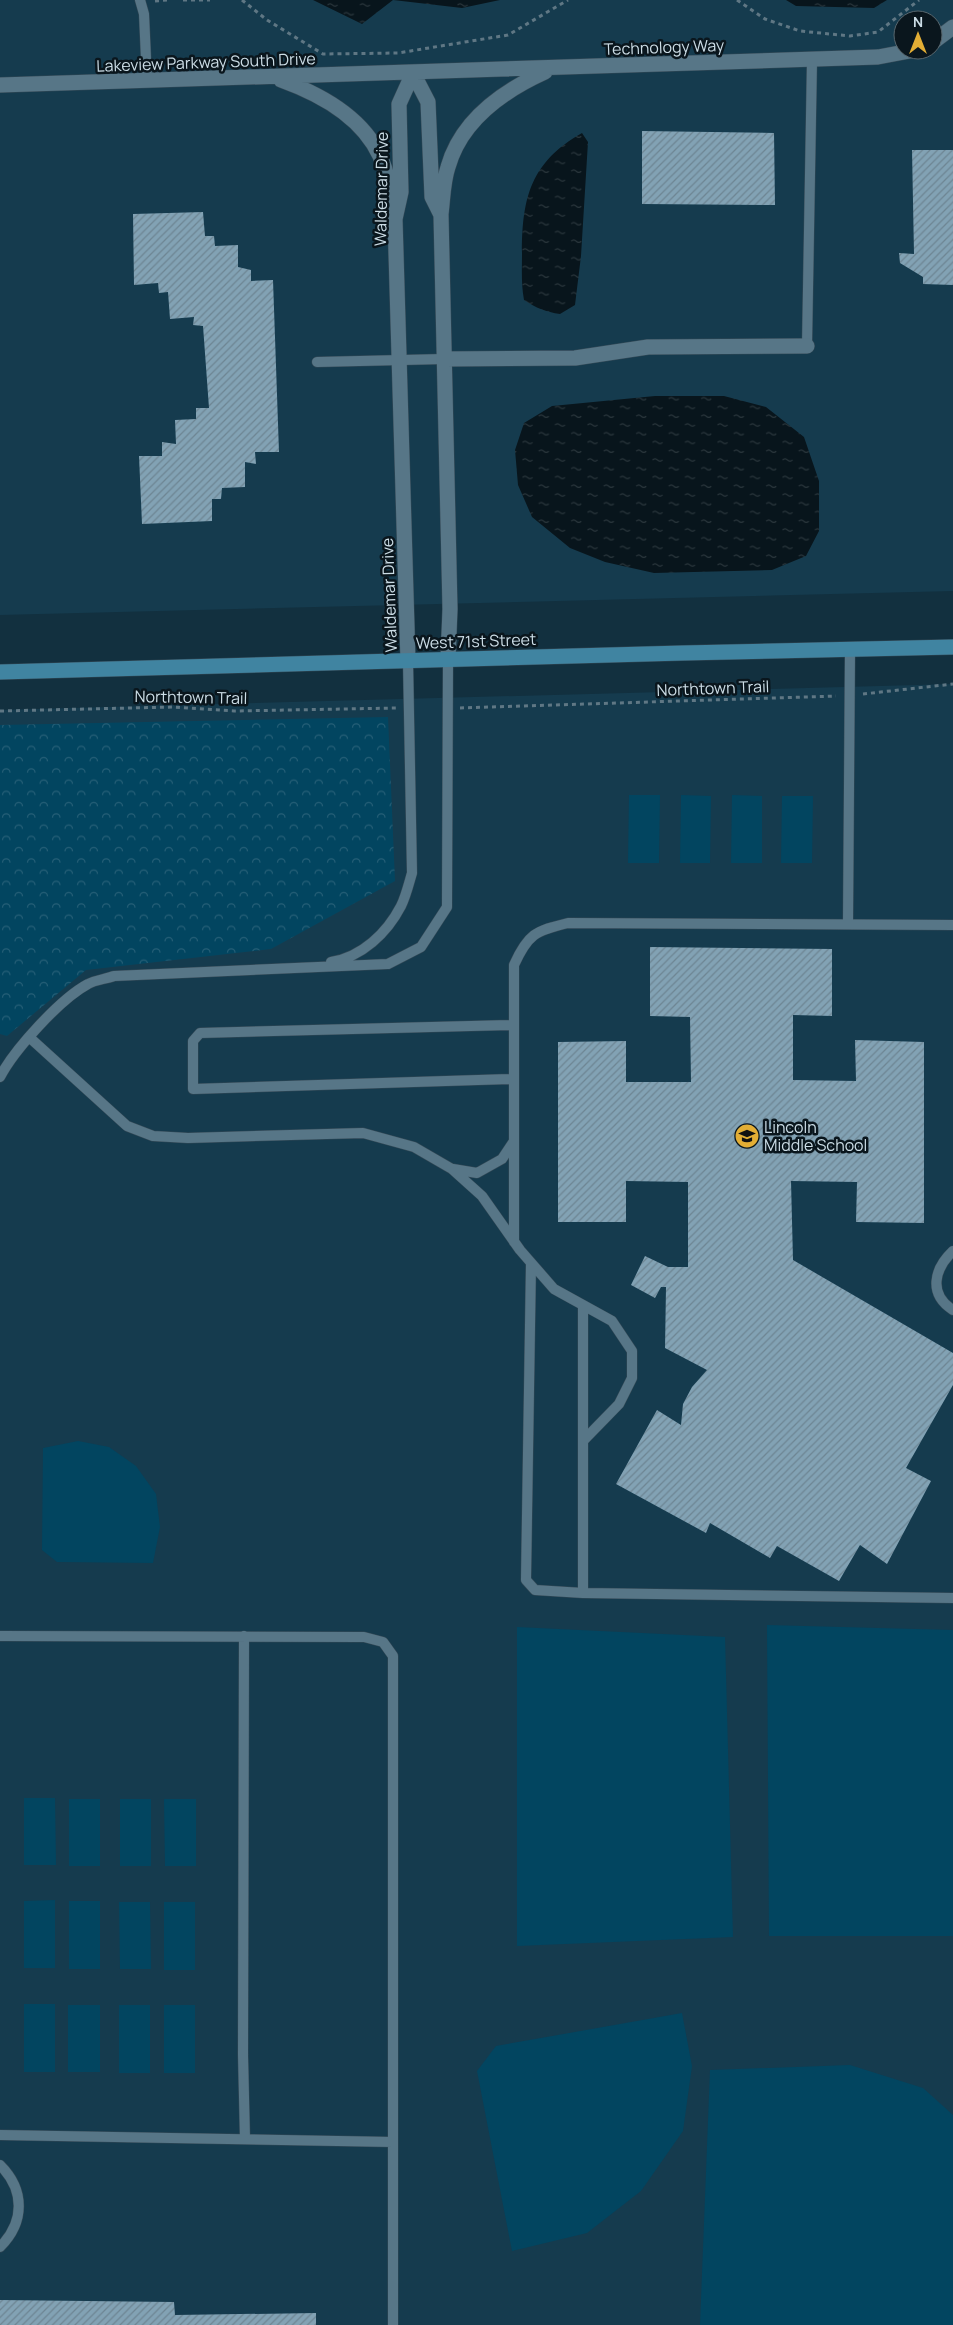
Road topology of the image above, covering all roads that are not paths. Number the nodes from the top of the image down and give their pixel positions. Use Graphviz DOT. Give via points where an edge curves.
graph roads {
  1 [pos="140,0"];
  2 [pos="893,54"];
  3 [pos="812,60"];
  4 [pos="552,69"];
  5 [pos="413,73"];
  6 [pos="272,77"];
  7 [pos="147,81"];
  8 [pos="0,85"];
  9 [pos="441,215"];
  10 [pos="396,219"];
  11 [pos="807,346"];
  12 [pos="444,359"];
  13 [pos="400,360"];
  14 [pos="317,362"];
  15 [pos="953,648"];
  16 [pos="850,649"];
  17 [pos="448,659"];
  18 [pos="408,661"];
  19 [pos="0,672"];
  20 [pos="848,924"];
  21 [pos="953,925"];
  22 [pos="288,970"];
  23 [pos="513,1025"];
  24 [pos="30,1037"];
  25 [pos="0,1077"];
  26 [pos="513,1079"];
  27 [pos="514,1141"];
  28 [pos="452,1169"];
  29 [pos="514,1242"];
  30 [pos="953,1251"];
  31 [pos="531,1263"];
  32 [pos="583,1307"];
  33 [pos="953,1310"];
  34 [pos="583,1441"];
  35 [pos="583,1594"];
  36 [pos="953,1598"];
  37 [pos="0,1636"];
  38 [pos="244,1636"];
  39 [pos="0,2135"];
  40 [pos="245,2139"];
  41 [pos="393,2142"];
  42 [pos="0,2165"];
  43 [pos="0,2247"];
  44 [pos="393,2325"];
  1 -- 7 [label="lane" via="144,14"];
  2 -- 3 [label="street, Technology Way"];
  3 -- 4 [label="street, Technology Way"];
  3 -- 11 [label="lane"];
  4 -- 5 [label="street, Technology Way"];
  4 -- 9 [label="street" via="524,81 482,111 448,166"];
  5 -- 6 [label="street, Lakeview Parkway South Drive"];
  5 -- 9 [label="street" via="428,102 432,197"];
  5 -- 10 [label="street, Waldemar Drive" via="399,104 401,192"];
  6 -- 7 [label="street, Lakeview Parkway South Drive"];
  6 -- 10 [label="street" via="298,86 327,102 359,126 380,157"];
  7 -- 8 [label="street, Lakeview Parkway South Drive"];
  9 -- 12 [label="street"];
  10 -- 13 [label="street, Waldemar Drive"];
  11 -- 12 [label="street" via="648,347 575,358"];
  12 -- 13 [label="lane"];
  12 -- 17 [label="street" via="450,609"];
  13 -- 14 [label="lane"];
  13 -- 18 [label="street, Waldemar Drive"];
  15 -- 16 [label="main road, West 71st Street"];
  16 -- 17 [label="main road, West 71st Street"];
  16 -- 20 [label="lane"];
  17 -- 18 [label="main road, West 71st Street"];
  17 -- 22 [label="lane" via="447,907 421,947 388,964"];
  18 -- 19 [label="main road, West 71st Street"];
  18 -- 22 [label="lane" via="412,873 402,906 375,942 342,960"];
  20 -- 21 [label="lane"];
  20 -- 23 [label="lane" via="568,923 543,929 524,944 514,965"];
  22 -- 24 [label="lane" via="114,976 88,984"];
  23 -- 26 [label="lane"];
  23 -- 26 [label="lane" via="200,1032 193,1041 194,1089"];
  24 -- 25 [label="lane" via="8,1061"];
  24 -- 28 [label="lane" via="127,1126 153,1136 188,1138 363,1132 414,1147"];
  26 -- 27 [label="lane"];
  27 -- 28 [label="lane" via="502,1160 477,1173"];
  27 -- 29 [label="lane"];
  28 -- 29 [label="lane" via="482,1196"];
  29 -- 31 [label="lane"];
  30 -- 33 [label="lane" via="942,1261 935,1287 944,1304"];
  31 -- 32 [label="lane" via="554,1289"];
  31 -- 35 [label="lane" via="526,1580 535,1590"];
  32 -- 34 [label="lane"];
  32 -- 34 [label="lane" via="612,1321 632,1351 632,1378 619,1404"];
  34 -- 35 [label="lane"];
  35 -- 36 [label="lane"];
  37 -- 38 [label="lane"];
  38 -- 40 [label="lane"];
  38 -- 41 [label="lane" via="364,1637 383,1642 393,1656"];
  39 -- 40 [label="lane"];
  40 -- 41 [label="lane"];
  41 -- 44 [label="lane"];
  42 -- 43 [label="lane" via="12,2178 20,2206 12,2234"];
}
